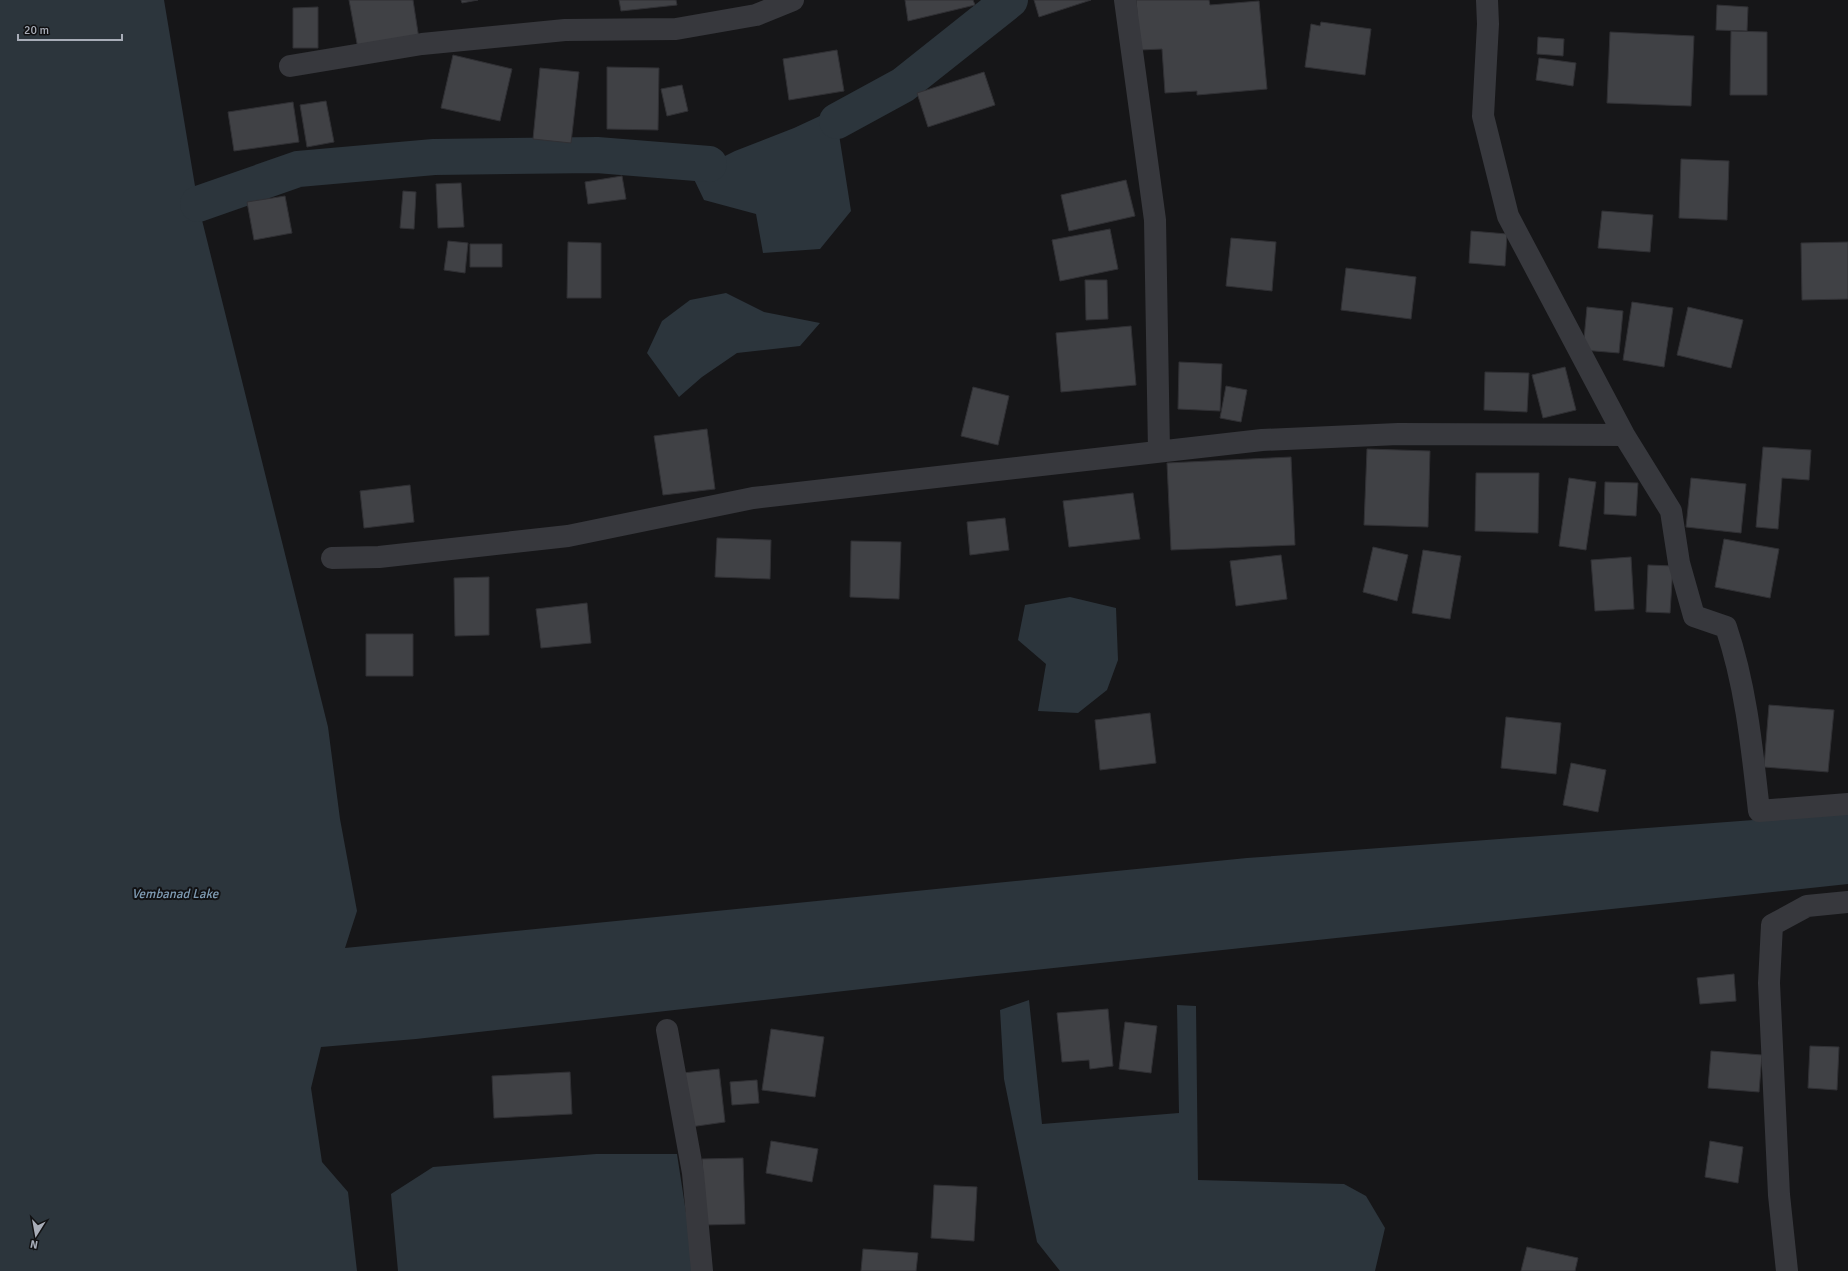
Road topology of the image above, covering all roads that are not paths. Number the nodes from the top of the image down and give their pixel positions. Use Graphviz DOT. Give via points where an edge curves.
graph roads {
  1 [pos="793,0"];
  2 [pos="1125,0"];
  3 [pos="1487,0"];
  4 [pos="290,66"];
  5 [pos="1624,435"];
  6 [pos="1160,451"];
  7 [pos="332,558"];
  8 [pos="1848,804"];
  9 [pos="1848,902"];
  10 [pos="667,1030"];
  11 [pos="702,1271"];
  12 [pos="1787,1271"];
  1 -- 4 [label="street" via="756,15 676,29 565,30 429,43"];
  2 -- 6 [label="street" via="1155,220"];
  3 -- 5 [label="street" via="1483,116 1508,216"];
  5 -- 6 [label="street" via="1398,434 1262,440"];
  5 -- 8 [label="street" via="1671,511 1679,563 1694,616 1726,626 1737,658 1750,732 1759,811"];
  6 -- 7 [label="street" via="753,498 568,536 379,557"];
  9 -- 12 [label="street" via="1807,906 1772,925 1769,983 1779,1195"];
  10 -- 11 [label="street" via="693,1173"];
}
